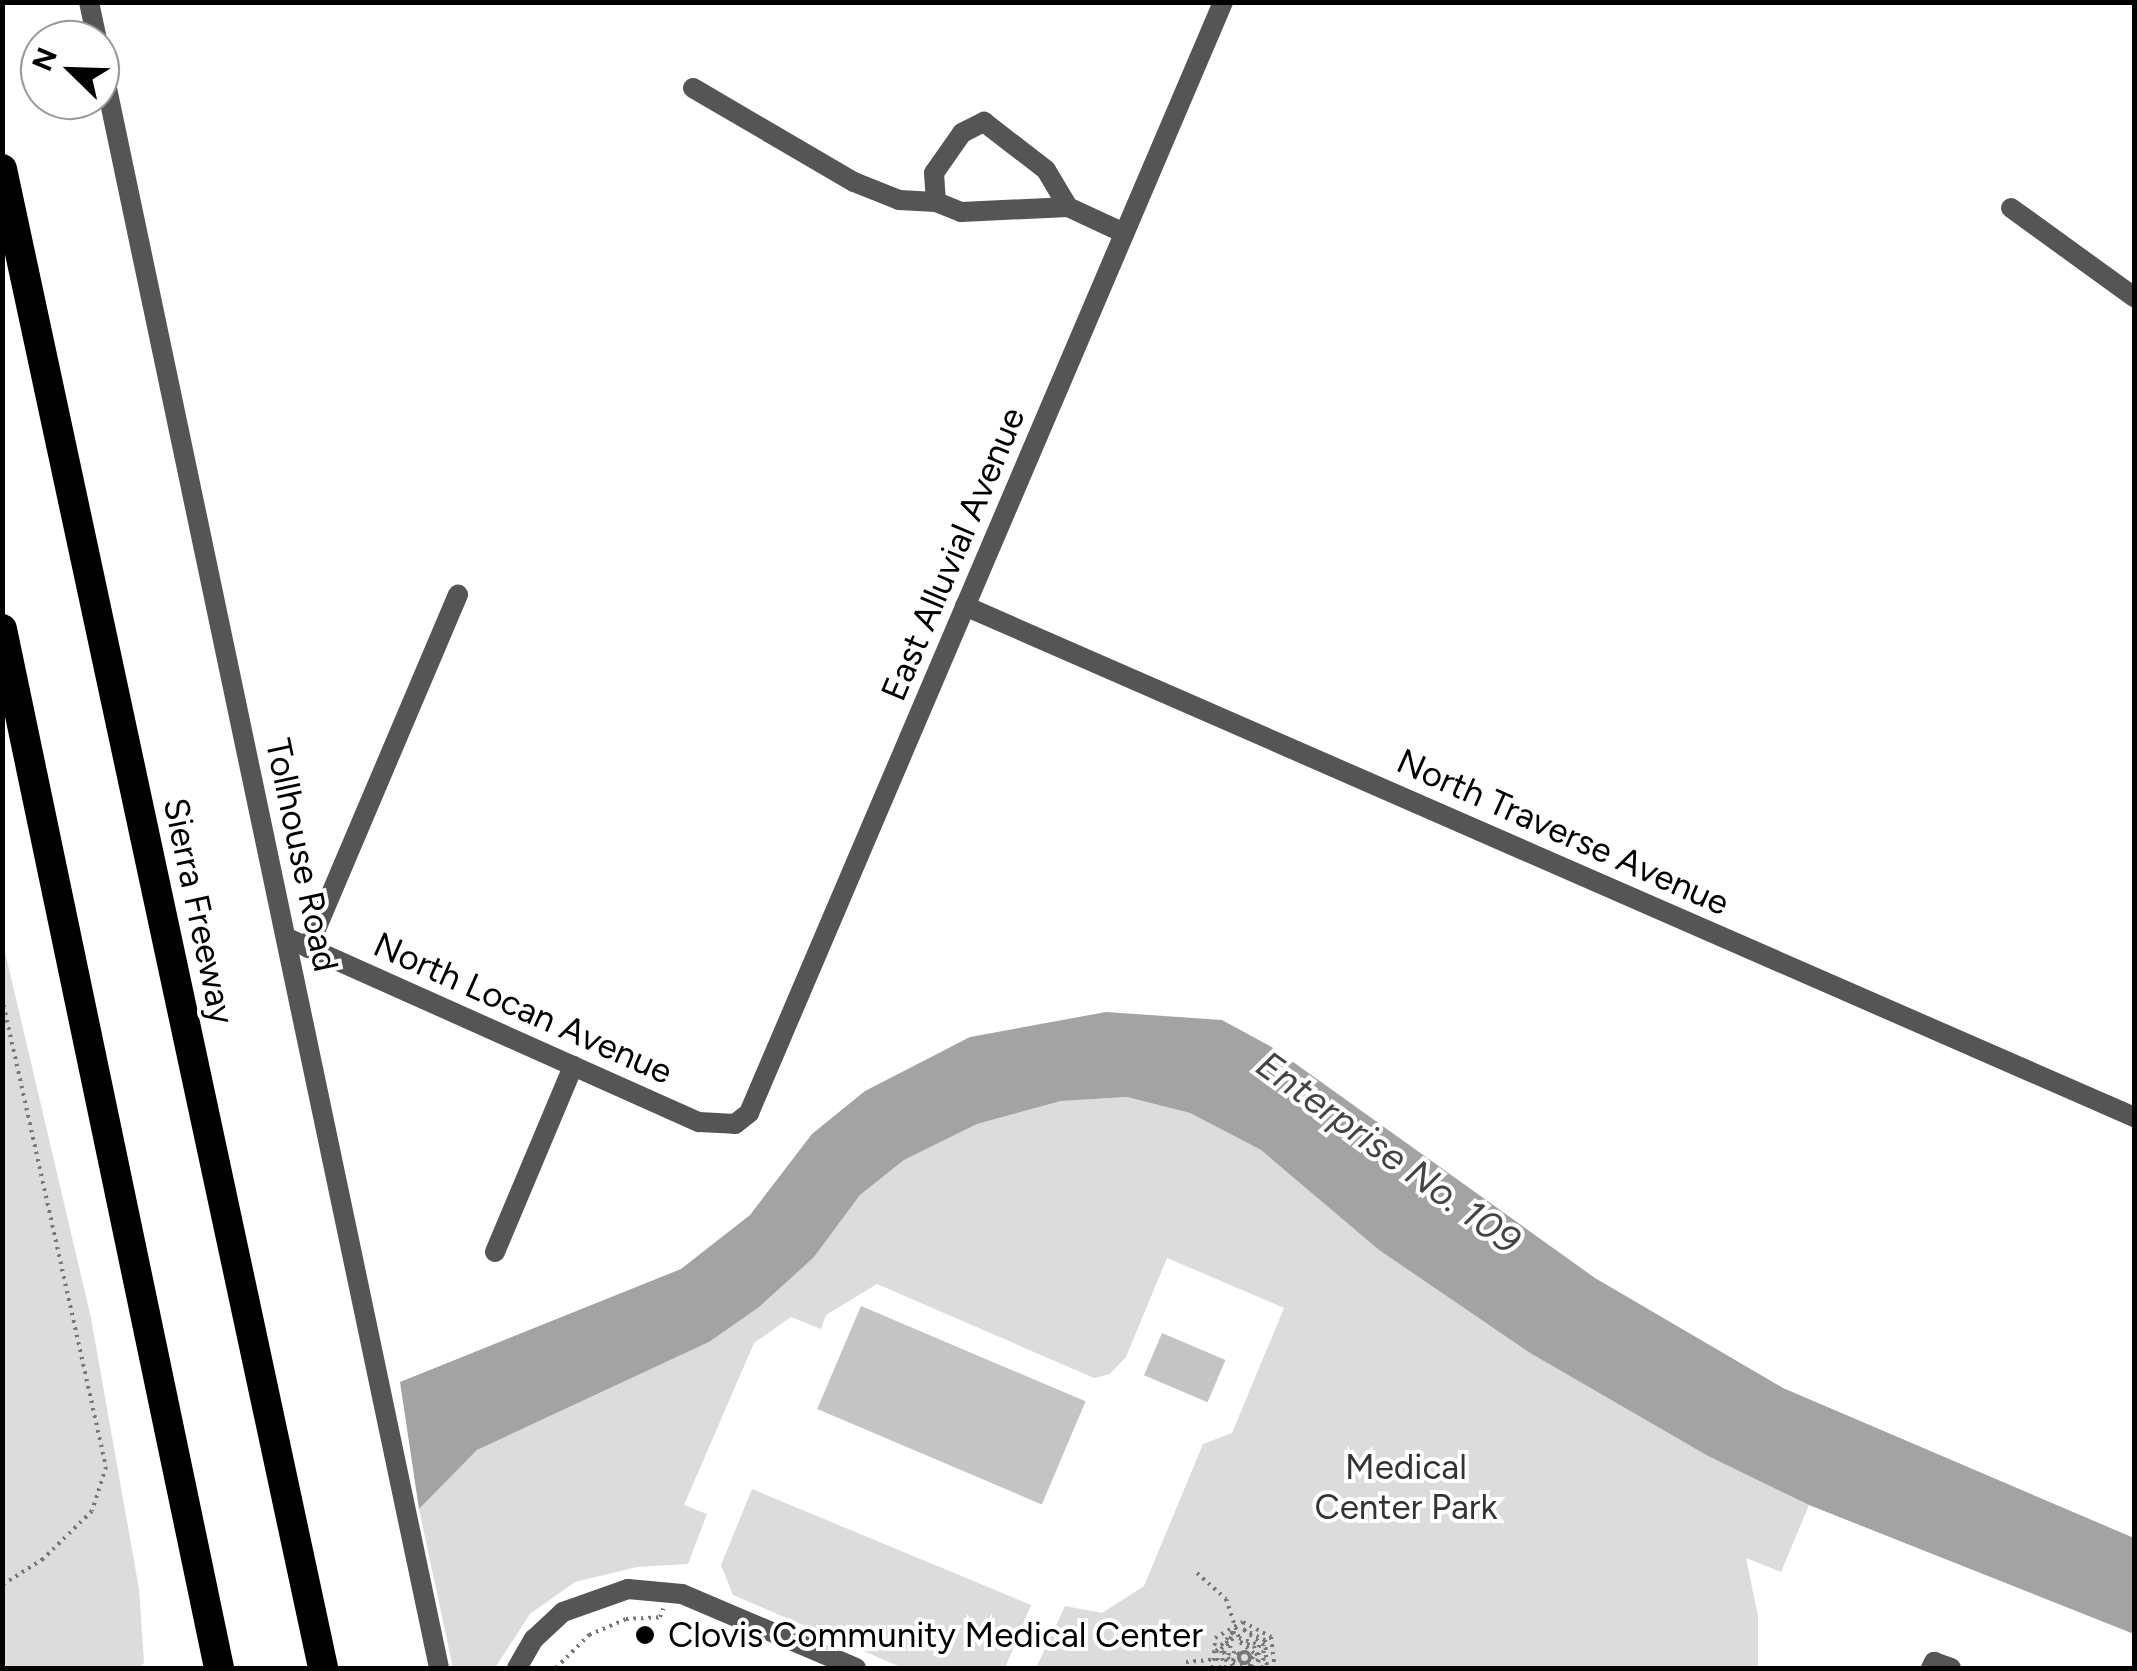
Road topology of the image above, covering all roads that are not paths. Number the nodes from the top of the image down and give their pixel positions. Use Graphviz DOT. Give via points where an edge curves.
graph roads {
  1 [pos="1223,2"];
  2 [pos="693,88"];
  3 [pos="114,120"];
  4 [pos="2,169"];
  5 [pos="936,202"];
  6 [pos="1068,207"];
  7 [pos="2011,208"];
  8 [pos="1124,233"];
  9 [pos="2134,298"];
  10 [pos="458,595"];
  11 [pos="965,606"];
  12 [pos="2,629"];
  13 [pos="287,938"];
  14 [pos="308,948"];
  15 [pos="572,1066"];
  16 [pos="2134,1117"];
  17 [pos="735,1124"];
  18 [pos="495,1252"];
  19 [pos="198,1577"];
  20 [pos="820,1661"];
  21 [pos="203,1668"];
  22 [pos="219,1668"];
  23 [pos="323,1668"];
  24 [pos="439,1668"];
  25 [pos="517,1668"];
  26 [pos="856,1668"];
  27 [pos="1931,1668"];
  28 [pos="1951,1668"];
  1 -- 8 [label="street, East Alluvial Avenue"];
  2 -- 5 [label="street" via="854,182 899,200"];
  3 -- 13 [label="street, Tollhouse Road"];
  4 -- 23 [label="highway, Sierra Freeway"];
  5 -- 6 [label="street" via="961,212"];
  5 -- 6 [label="street" via="934,173 945,151 984,122 1046,170"];
  6 -- 8 [label="street"];
  7 -- 9 [label="street"];
  8 -- 11 [label="street, East Alluvial Avenue"];
  10 -- 14 [label="street"];
  11 -- 16 [label="street, North Traverse Avenue"];
  11 -- 17 [label="street, East Alluvial Avenue" via="762,1096"];
  12 -- 19 [label="highway"];
  13 -- 14 [label="street, North Locan Avenue"];
  13 -- 24 [label="street, Tollhouse Road"];
  14 -- 15 [label="street, North Locan Avenue"];
  15 -- 17 [label="street, North Locan Avenue" via="699,1122"];
  15 -- 18 [label="street"];
  19 -- 21 [label="highway"];
  19 -- 22 [label="highway"];
  20 -- 25 [label="street" via="682,1594 628,1589 563,1612 534,1639"];
  20 -- 26 [label="street"];
  27 -- 28 [label="street" via="1934,1662"];
}
